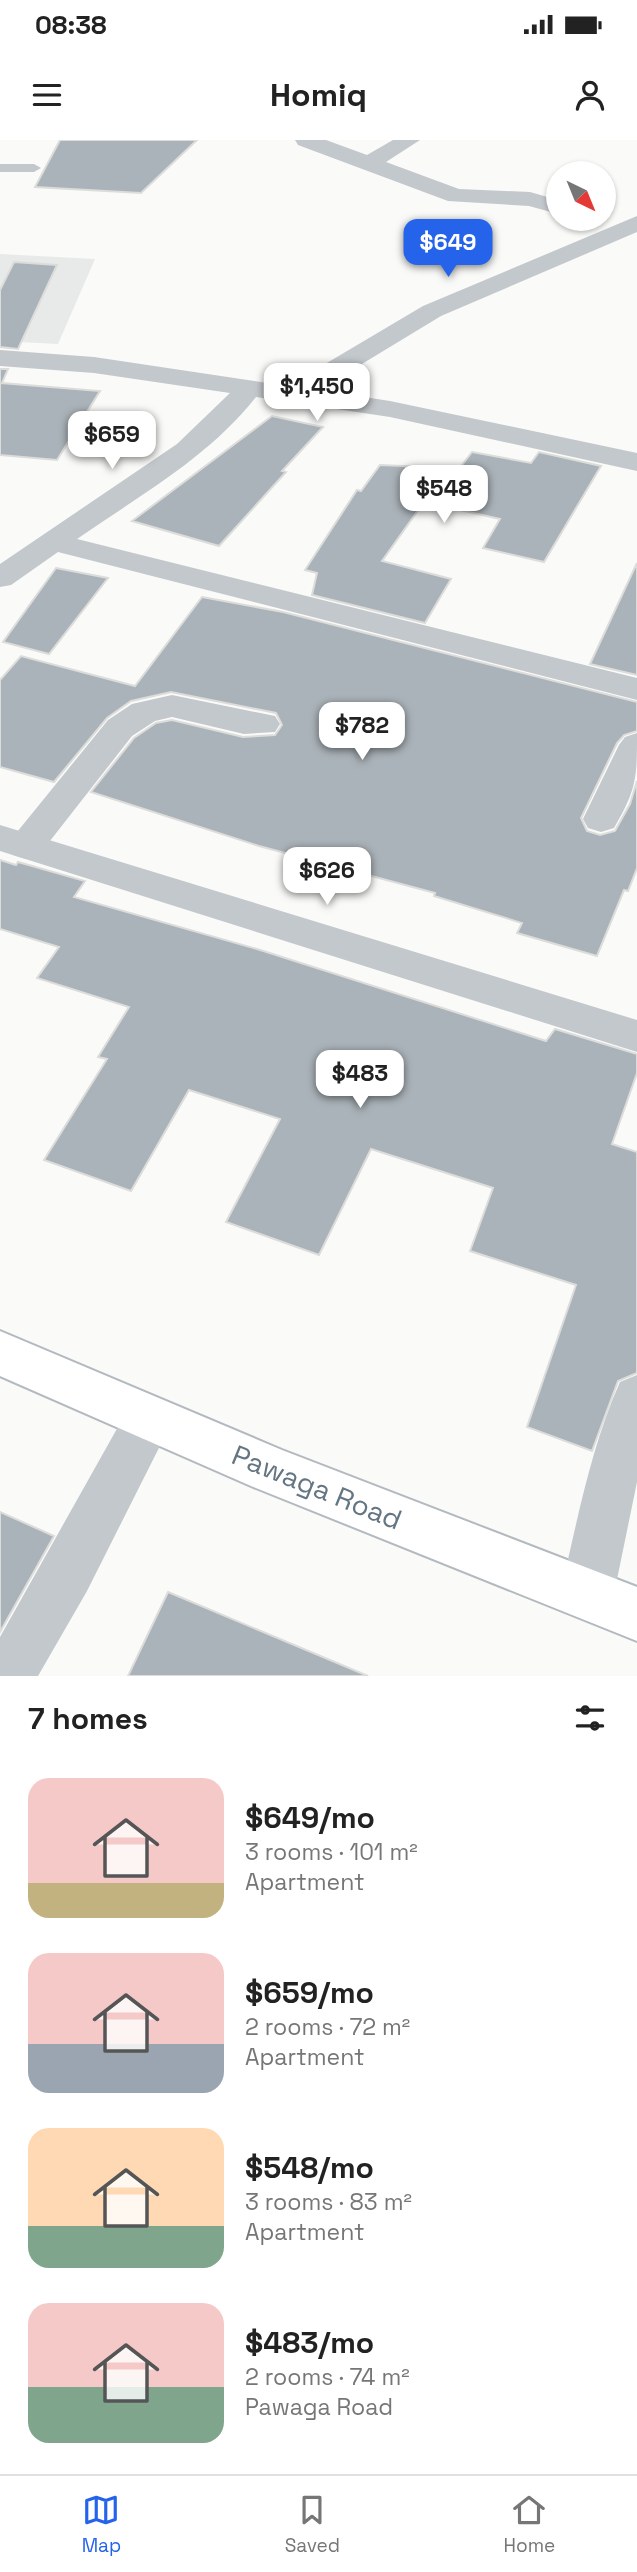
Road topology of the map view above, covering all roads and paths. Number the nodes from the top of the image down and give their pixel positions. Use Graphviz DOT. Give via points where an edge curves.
graph roads {
  1 [pos="306,140"];
  2 [pos="399,142"];
  3 [pos="369,163"];
  4 [pos="34,168"];
  5 [pos="0,169"];
  6 [pos="546,204"];
  7 [pos="616,216"];
  8 [pos="635,218"];
  9 [pos="0,358"];
  10 [pos="248,389"];
  11 [pos="292,395"];
  12 [pos="637,462"];
  13 [pos="53,542"];
  14 [pos="0,578"];
  15 [pos="637,689"];
  16 [pos="263,724"];
  17 [pos="637,745"];
  18 [pos="601,819"];
  19 [pos="13,842"];
  20 [pos="637,1036"];
  21 [pos="0,1353"];
  22 [pos="637,1398"];
  23 [pos="149,1418"];
  24 [pos="587,1594"];
  25 [pos="637,1614"];
  26 [pos="8,1676"];
  1 -- 3 [label="street"];
  2 -- 3 [label="street"];
  3 -- 6 [label="street" via="456,196"];
  4 -- 5 [label="lane"];
  7 -- 8 [label="street"];
  8 -- 11 [label="street" via="432,311"];
  9 -- 10 [label="street" via="94,365"];
  10 -- 11 [label="street"];
  10 -- 13 [label="street" via="228,414 187,450"];
  11 -- 12 [label="street" via="390,409"];
  13 -- 14 [label="street"];
  13 -- 15 [label="street"];
  16 -- 19 [label="street" via="172,706 144,712 120,728"];
  17 -- 18 [label="street"];
  19 -- 20 [label="street"];
  21 -- 23 [label="main road, Pawaga Road"];
  22 -- 24 [label="street" via="615,1467"];
  23 -- 24 [label="main road, Pawaga Road"];
  23 -- 26 [label="street"];
  24 -- 25 [label="main road, Pawaga Road"];
}
